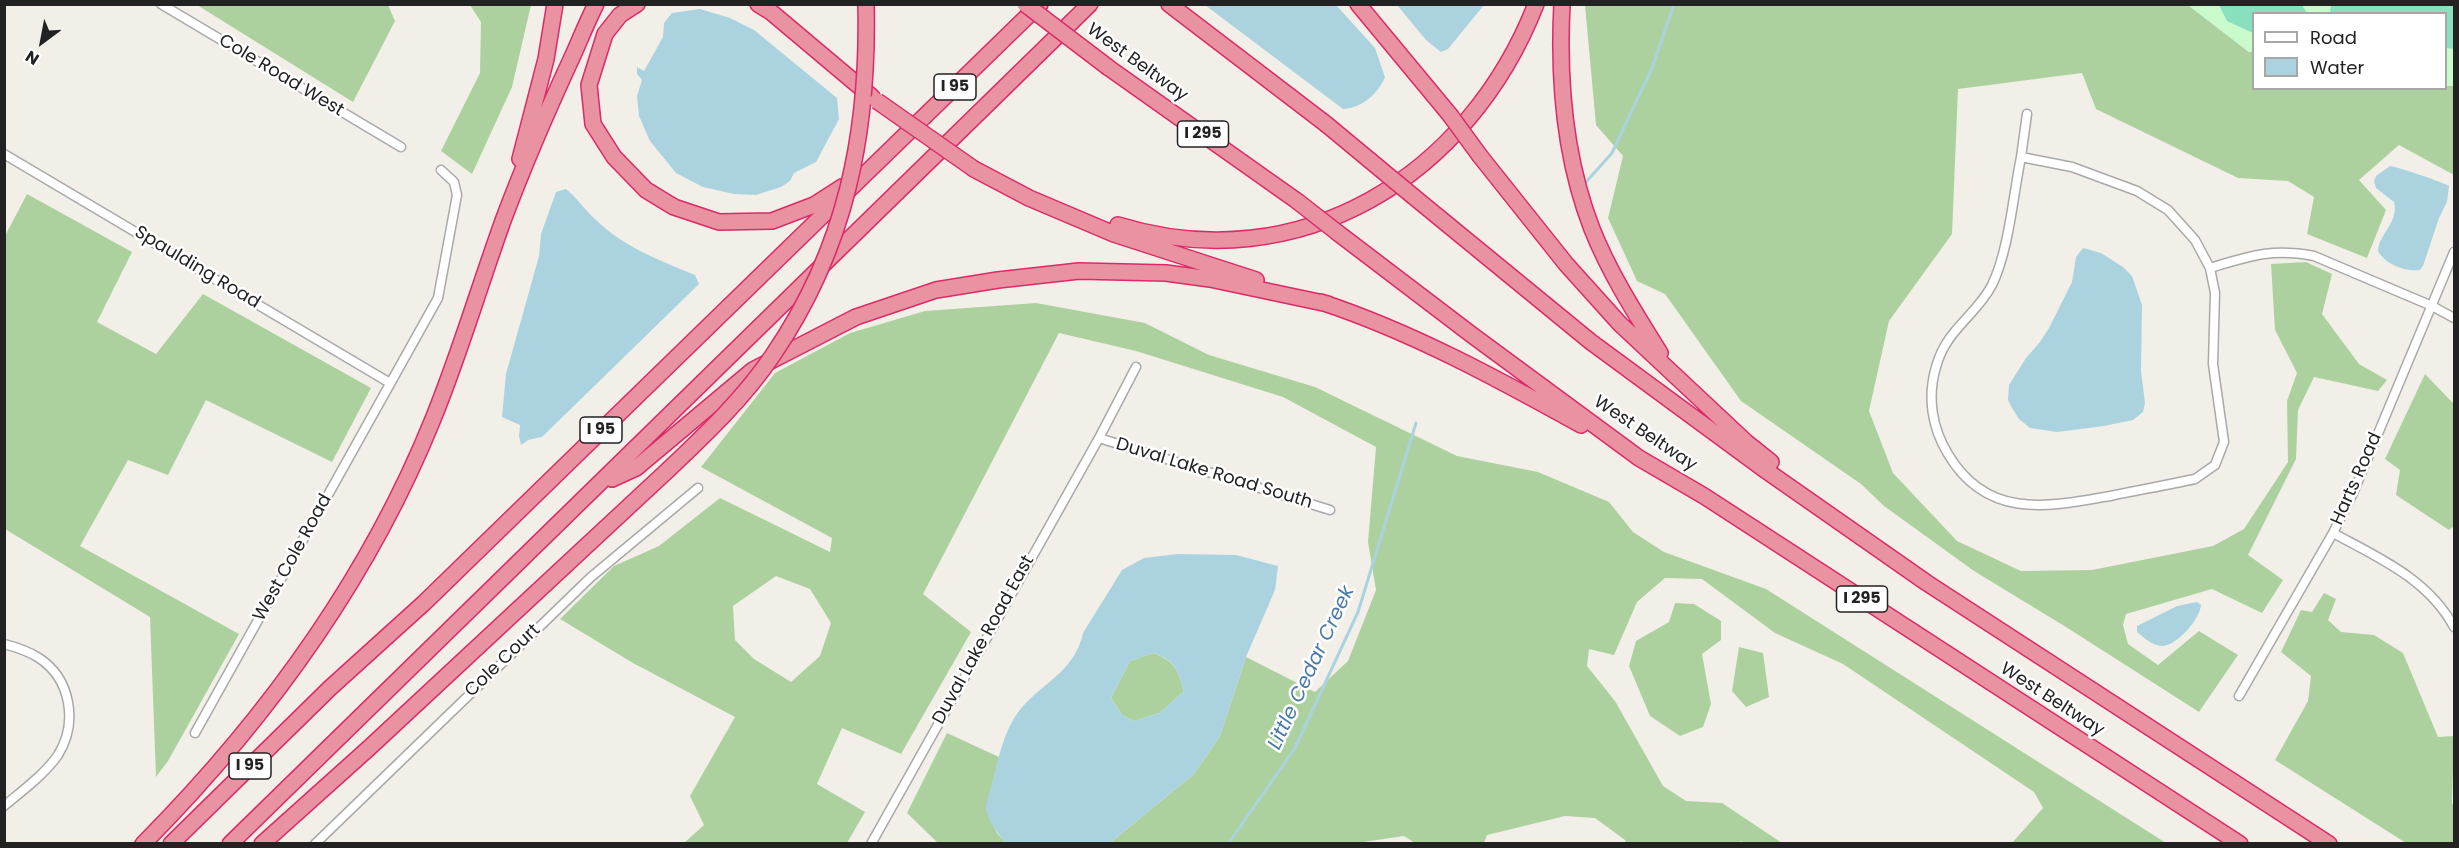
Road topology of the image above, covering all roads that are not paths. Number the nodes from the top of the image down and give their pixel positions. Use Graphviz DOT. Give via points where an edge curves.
graph roads {
  1 [pos="161,4"];
  2 [pos="555,4"];
  3 [pos="596,4"];
  4 [pos="637,4"];
  5 [pos="758,4"];
  6 [pos="776,4"];
  7 [pos="866,4"];
  8 [pos="1025,4"];
  9 [pos="1040,4"];
  10 [pos="1090,4"];
  11 [pos="1169,4"];
  12 [pos="1358,4"];
  13 [pos="1536,4"];
  14 [pos="1562,4"];
  15 [pos="798,36"];
  16 [pos="2028,114"];
  17 [pos="401,147"];
  18 [pos="4,154"];
  19 [pos="2020,157"];
  20 [pos="869,169"];
  21 [pos="441,170"];
  22 [pos="1029,198"];
  23 [pos="505,217"];
  24 [pos="2454,252"];
  25 [pos="2210,268"];
  26 [pos="1328,304"];
  27 [pos="2432,306"];
  28 [pos="2454,318"];
  29 [pos="1136,367"];
  30 [pos="1680,378"];
  31 [pos="390,383"];
  32 [pos="1099,438"];
  33 [pos="1638,458"];
  34 [pos="601,484"];
  35 [pos="698,488"];
  36 [pos="1330,510"];
  37 [pos="2333,533"];
  38 [pos="1927,583"];
  39 [pos="2454,627"];
  40 [pos="4,644"];
  41 [pos="2239,696"];
  42 [pos="195,733"];
  43 [pos="4,806"];
  44 [pos="143,843"];
  45 [pos="171,843"];
  46 [pos="230,843"];
  47 [pos="262,843"];
  48 [pos="315,843"];
  49 [pos="870,843"];
  50 [pos="2240,843"];
  51 [pos="2328,843"];
  1 -- 17 [label="street, Cole Road West"];
  2 -- 23 [label="highway" via="546,59"];
  3 -- 23 [label="highway"];
  4 -- 20 [label="highway" via="620,15 605,34 589,85 593,124 614,156 646,190 674,207 719,222 772,220 814,205"];
  5 -- 15 [label="highway"];
  6 -- 15 [label="highway"];
  7 -- 47 [label="highway, bridge" via="866,73 859,138 832,246 800,312 758,376 668,470"];
  8 -- 33 [label="highway, West Beltway / I 295, bridge"];
  9 -- 20 [label="highway, I 95"];
  10 -- 34 [label="highway, I 95"];
  11 -- 38 [label="highway, West Beltway / I 295, bridge" via="1326,124 1591,342"];
  12 -- 30 [label="highway, bridge" via="1566,264 1620,324"];
  13 -- 22 [label="highway" via="1510,61 1479,106 1431,159 1387,192 1328,221 1252,238 1180,239 1130,229"];
  14 -- 30 [label="highway" via="1563,106 1581,196 1592,230 1630,306"];
  15 -- 22 [label="highway, bridge" via="877,101 974,169"];
  16 -- 19 [label="street"];
  18 -- 31 [label="street, Spaulding Road"];
  19 -- 25 [label="street" via="2072,167 2152,199 2184,225"];
  19 -- 25 [label="street" via="2003,251 1991,286 1943,347 1932,396 1935,426 1953,463 1983,490 2022,505 2055,506 2195,479 2215,465 2224,442 2213,364 2216,312"];
  20 -- 45 [label="highway, I 95" via="424,603 330,688"];
  21 -- 31 [label="street" via="454,182 458,195 438,298"];
  22 -- 26 [label="highway" via="1114,234"];
  23 -- 44 [label="highway" via="434,419 368,552 306,651 253,722 196,790"];
  24 -- 27 [label="street, Harts Road"];
  25 -- 27 [label="street" via="2270,252 2294,252 2331,261"];
  26 -- 33 [label="highway" via="1391,329 1517,390"];
  26 -- 34 [label="highway" via="1166,273 1079,271 936,290 856,317 753,370 636,468"];
  27 -- 28 [label="street"];
  27 -- 37 [label="street, Harts Road"];
  29 -- 32 [label="street, Duval Lake Road East"];
  30 -- 38 [label="highway" via="1746,442"];
  31 -- 42 [label="street, West Cole Road"];
  32 -- 36 [label="street, Duval Lake Road South"];
  32 -- 49 [label="street, Duval Lake Road East"];
  33 -- 50 [label="highway, West Beltway / I 295" via="1704,496"];
  34 -- 46 [label="highway, I 95"];
  35 -- 48 [label="street, Cole Court" via="591,576"];
  37 -- 39 [label="street" via="2420,584 2436,599"];
  37 -- 41 [label="street, Harts Road"];
  38 -- 51 [label="highway, West Beltway / I 295"];
  40 -- 43 [label="street" via="38,657 61,679 70,711 69,728 57,756"];
}
